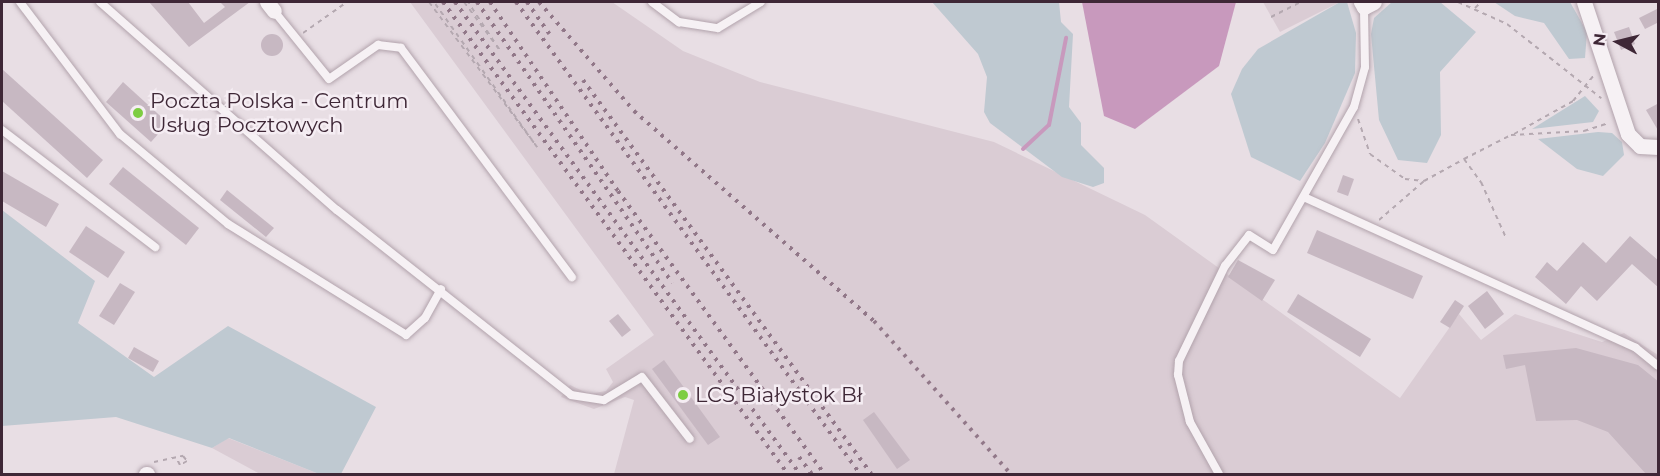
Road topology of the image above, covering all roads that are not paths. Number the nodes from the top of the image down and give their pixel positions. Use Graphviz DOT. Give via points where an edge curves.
graph roads {
  1 [pos="20,2"];
  2 [pos="100,2"];
  3 [pos="652,2"];
  4 [pos="761,2"];
  5 [pos="1584,2"];
  6 [pos="1366,3"];
  7 [pos="271,6"];
  8 [pos="2,130"];
  9 [pos="1659,147"];
  10 [pos="1306,198"];
  11 [pos="155,247"];
  12 [pos="572,276"];
  13 [pos="441,289"];
  14 [pos="1659,366"];
  15 [pos="690,439"];
  16 [pos="1219,474"];
  1 -- 13 [label="lane" via="120,134 228,224 406,335 425,318"];
  2 -- 13 [label="lane" via="328,203"];
  3 -- 4 [label="lane" via="679,22 701,28 718,28"];
  5 -- 9 [label="street" via="1626,126 1640,146"];
  6 -- 10 [label="lane" via="1365,67 1354,107"];
  7 -- 12 [label="lane" via="329,79 378,45 401,48"];
  8 -- 11 [label="lane"];
  10 -- 14 [label="lane" via="1636,348"];
  10 -- 16 [label="lane" via="1273,250 1249,235 1225,266 1179,361 1178,375 1190,422"];
  13 -- 15 [label="lane" via="575,398 604,400 642,376"];
}
